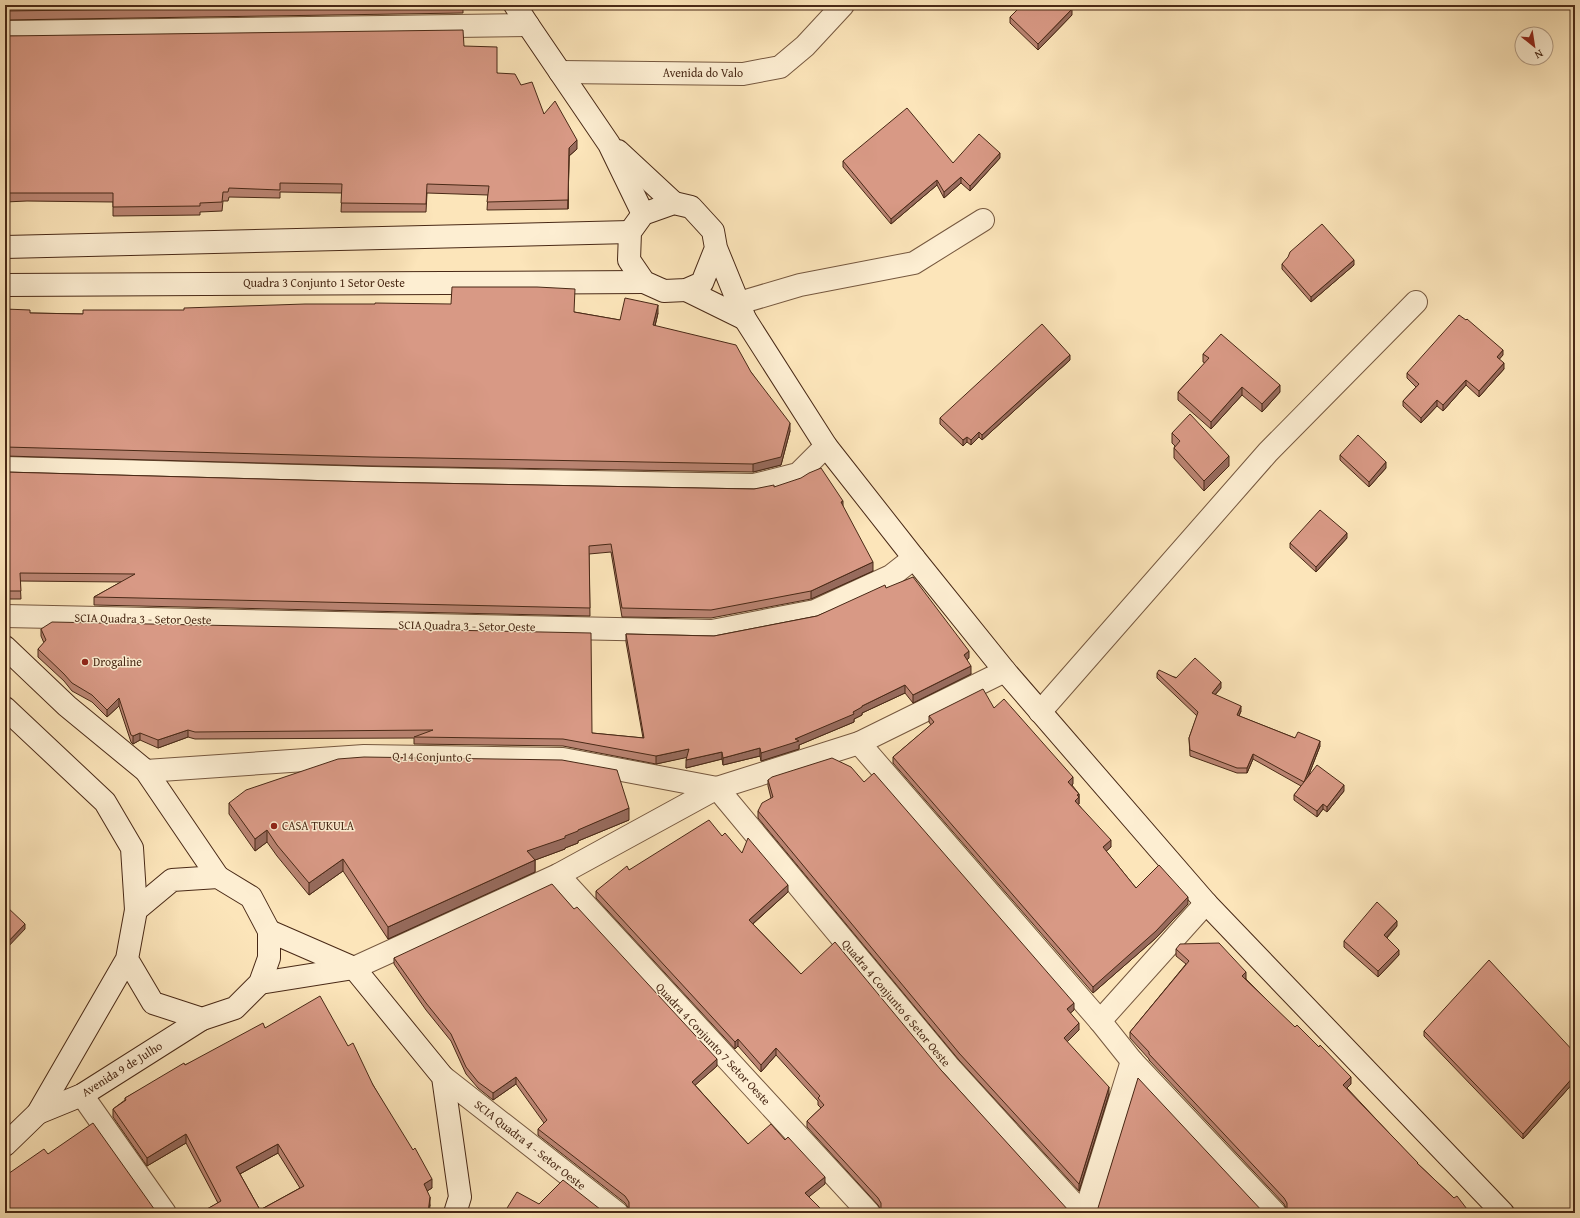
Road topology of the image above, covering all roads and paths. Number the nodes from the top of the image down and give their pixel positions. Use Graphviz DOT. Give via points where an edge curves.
graph roads {
  1 [pos="515,5"];
  2 [pos="843,5"];
  3 [pos="528,25"];
  4 [pos="5,32"];
  5 [pos="560,72"];
  6 [pos="609,144"];
  7 [pos="674,203"];
  8 [pos="643,214"];
  9 [pos="983,220"];
  10 [pos="630,232"];
  11 [pos="5,247"];
  12 [pos="716,248"];
  13 [pos="644,282"];
  14 [pos="5,285"];
  15 [pos="686,290"];
  16 [pos="1416,302"];
  17 [pos="742,311"];
  18 [pos="826,446"];
  19 [pos="5,468"];
  20 [pos="914,558"];
  21 [pos="5,616"];
  22 [pos="5,647"];
  23 [pos="1005,671"];
  24 [pos="5,708"];
  25 [pos="1040,712"];
  26 [pos="859,743"];
  27 [pos="146,771"];
  28 [pos="717,788"];
  29 [pos="558,875"];
  30 [pos="218,878"];
  31 [pos="1206,903"];
  32 [pos="136,910"];
  33 [pos="269,931"];
  34 [pos="127,959"];
  35 [pos="354,968"];
  36 [pos="260,983"];
  37 [pos="202,1019"];
  38 [pos="1100,1021"];
  39 [pos="1132,1062"];
  40 [pos="443,1077"];
  41 [pos="82,1095"];
  42 [pos="38,1113"];
  43 [pos="5,1145"];
  44 [pos="165,1213"];
  45 [pos="455,1213"];
  46 [pos="617,1213"];
  47 [pos="869,1213"];
  48 [pos="1082,1213"];
  49 [pos="1085,1213"];
  50 [pos="1276,1213"];
  51 [pos="1503,1213"];
  1 -- 3 [label="street"];
  2 -- 5 [label="street, Avenida do Valo" via="805,46 780,67 743,74"];
  3 -- 4 [label="street"];
  3 -- 5 [label="street"];
  5 -- 6 [label="street"];
  6 -- 7 [label="street"];
  6 -- 8 [label="street"];
  7 -- 8 [label="street"];
  7 -- 12 [label="street" via="690,207 709,226 713,231"];
  8 -- 10 [label="street"];
  9 -- 17 [label="street" via="914,263 800,285"];
  10 -- 11 [label="street"];
  10 -- 13 [label="street" via="629,260"];
  12 -- 15 [label="street" via="702,283"];
  12 -- 17 [label="street"];
  13 -- 14 [label="street, Quadra 3 Conjunto 1 Setor Oeste"];
  13 -- 15 [label="street" via="664,292"];
  15 -- 17 [label="street"];
  16 -- 25 [label="street" via="1268,452"];
  17 -- 18 [label="street"];
  18 -- 19 [label="street" via="798,474 754,485 380,479"];
  18 -- 20 [label="street"];
  20 -- 21 [label="street, SCIA Quadra 3 - Setor Oeste" via="891,576 814,611 712,631"];
  20 -- 23 [label="street"];
  22 -- 27 [label="street" via="68,706"];
  23 -- 25 [label="street"];
  23 -- 26 [label="street"];
  24 -- 32 [label="street" via="105,802 132,848"];
  25 -- 31 [label="street"];
  26 -- 28 [label="street"];
  26 -- 38 [label="street"];
  27 -- 28 [label="street, Q 14 Conjunto C" via="364,756 563,759"];
  27 -- 30 [label="street"];
  28 -- 29 [label="street"];
  28 -- 48 [label="street, Quadra 4 Conjunto 6 Setor Oeste" via="950,1068"];
  29 -- 35 [label="street"];
  29 -- 47 [label="street, Quadra 4 Conjunto 7 Setor Oeste"];
  30 -- 32 [label="street" via="172,880"];
  30 -- 33 [label="street" via="251,897"];
  31 -- 38 [label="street"];
  31 -- 51 [label="street"];
  32 -- 34 [label="street"];
  33 -- 35 [label="street"];
  33 -- 36 [label="street" via="269,958"];
  34 -- 37 [label="street" via="153,1003"];
  34 -- 42 [label="street, Avenida 9 de Julho"];
  35 -- 36 [label="street"];
  35 -- 40 [label="street, SCIA Quadra 4 - Setor Oeste"];
  36 -- 37 [label="street" via="235,1008"];
  37 -- 41 [label="street, Avenida 9 de Julho"];
  38 -- 39 [label="street"];
  39 -- 49 [label="street"];
  39 -- 50 [label="street"];
  40 -- 45 [label="street" via="460,1197"];
  40 -- 46 [label="street, SCIA Quadra 4 - Setor Oeste"];
  41 -- 42 [label="street, Avenida 9 de Julho"];
  41 -- 44 [label="street"];
  42 -- 43 [label="street, Avenida 9 de Julho"];
}
